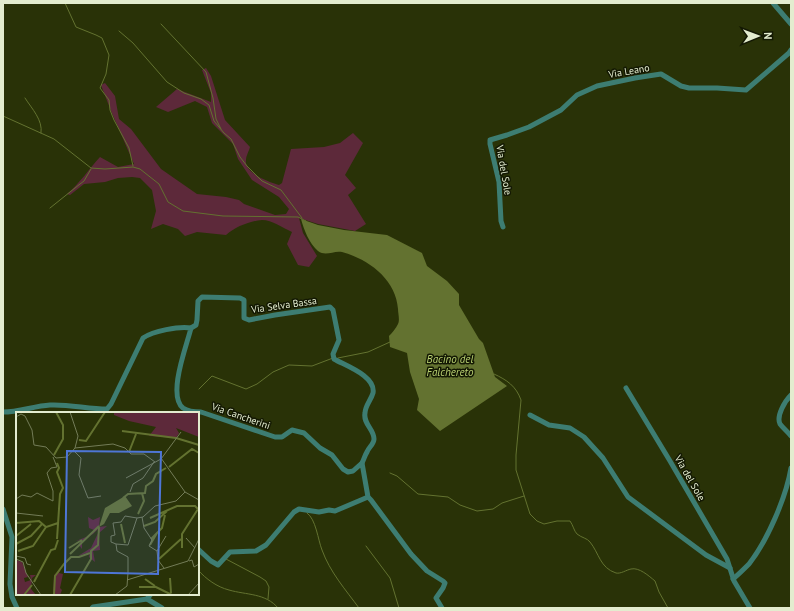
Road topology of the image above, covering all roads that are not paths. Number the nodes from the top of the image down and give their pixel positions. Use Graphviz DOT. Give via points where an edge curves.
graph roads {
  1 [pos="773,3"];
  2 [pos="791,24"];
  3 [pos="791,50"];
  4 [pos="490,140"];
  5 [pos="503,227"];
  6 [pos="191,328"];
  7 [pos="626,388"];
  8 [pos="791,395"];
  9 [pos="3,412"];
  10 [pos="530,415"];
  11 [pos="791,436"];
  12 [pos="362,463"];
  13 [pos="791,468"];
  14 [pos="368,497"];
  15 [pos="3,508"];
  16 [pos="199,550"];
  17 [pos="730,568"];
  18 [pos="734,579"];
  19 [pos="150,595"];
  20 [pos="147,599"];
  21 [pos="17,608"];
  22 [pos="92,608"];
  23 [pos="162,608"];
  24 [pos="442,608"];
  25 [pos="750,608"];
  1 -- 2 [label="street"];
  3 -- 4 [label="street, Via Leano" via="746,90 689,88 661,74 635,78 597,86 577,95 561,110 529,127"];
  4 -- 5 [label="street, Via del Sole"];
  6 -- 9 [label="street" via="161,331 143,338 107,409 50,405"];
  6 -- 12 [label="street, Via Cancherini" via="179,370 177,390 182,408 275,437 282,437 292,430 304,434 332,455 348,472"];
  6 -- 12 [label="street, Via Selva Bassa" via="196,325 198,301 202,298 240,298 244,300 244,318 249,320 330,307 333,310 339,340 333,354 334,359 368,377 373,386 365,420 374,435 374,440"];
  7 -- 17 [label="street, Via del Sole"];
  8 -- 11 [label="street" via="784,404 780,420 781,425"];
  10 -- 17 [label="street" via="549,425 570,428 584,437 603,458 628,497 706,555"];
  12 -- 14 [label="street"];
  13 -- 18 [label="street" via="782,500 760,547"];
  14 -- 16 [label="street" via="336,512 299,509 266,545 256,551 230,552 218,565"];
  14 -- 24 [label="street" via="410,554 427,571 443,581 445,584 436,598"];
  15 -- 21 [label="street" via="12,537 10,584"];
  17 -- 18 [label="street, Via del Sole"];
  18 -- 25 [label="street, Via del Sole"];
  19 -- 20 [label="street"];
  20 -- 22 [label="street"];
  20 -- 23 [label="street"];
}
